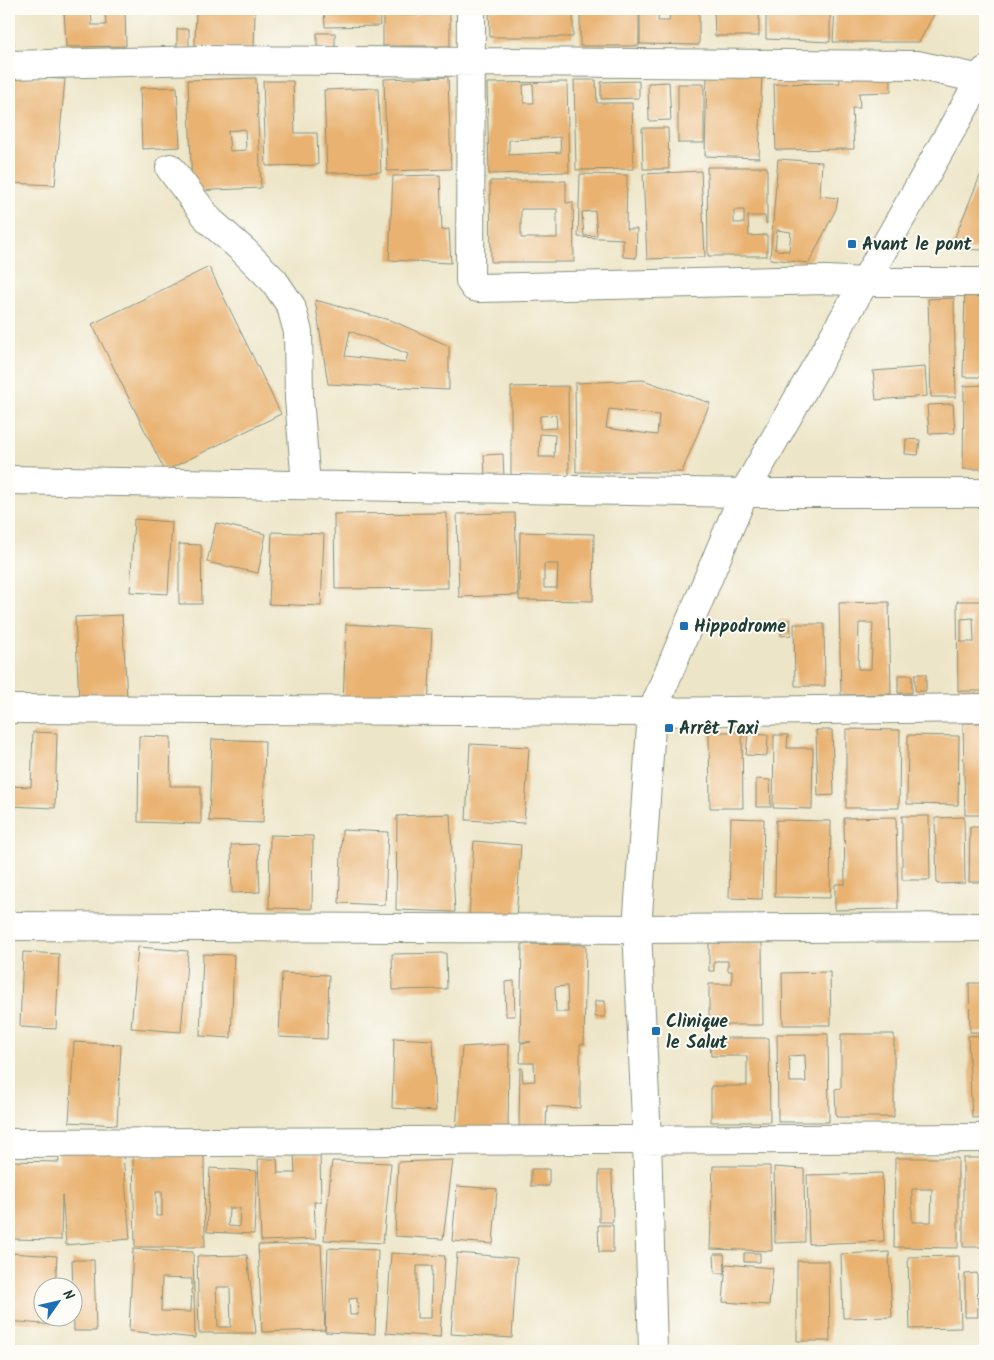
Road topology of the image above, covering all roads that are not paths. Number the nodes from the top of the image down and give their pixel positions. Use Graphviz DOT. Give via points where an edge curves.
graph roads {
  1 [pos="471,9"];
  2 [pos="471,62"];
  3 [pos="9,65"];
  4 [pos="984,77"];
  5 [pos="170,168"];
  6 [pos="864,282"];
  7 [pos="985,282"];
  8 [pos="9,480"];
  9 [pos="306,485"];
  10 [pos="744,493"];
  11 [pos="985,493"];
  12 [pos="985,708"];
  13 [pos="9,710"];
  14 [pos="652,712"];
  15 [pos="9,926"];
  16 [pos="985,927"];
  17 [pos="637,930"];
  18 [pos="985,1138"];
  19 [pos="647,1140"];
  20 [pos="9,1143"];
  21 [pos="653,1351"];
  1 -- 2 [label="street"];
  2 -- 3 [label="street" via="202,60"];
  2 -- 4 [label="street" via="917,65"];
  2 -- 6 [label="street" via="470,281 474,287"];
  4 -- 6 [label="street"];
  5 -- 9 [label="street" via="209,220 274,281 291,306 298,332"];
  6 -- 7 [label="street"];
  6 -- 10 [label="street"];
  8 -- 9 [label="street"];
  9 -- 10 [label="street"];
  10 -- 11 [label="street"];
  10 -- 14 [label="street"];
  12 -- 14 [label="street"];
  13 -- 14 [label="street"];
  14 -- 17 [label="street"];
  15 -- 17 [label="street"];
  16 -- 17 [label="street"];
  17 -- 19 [label="street"];
  18 -- 19 [label="street"];
  19 -- 20 [label="street"];
  19 -- 21 [label="street"];
}
